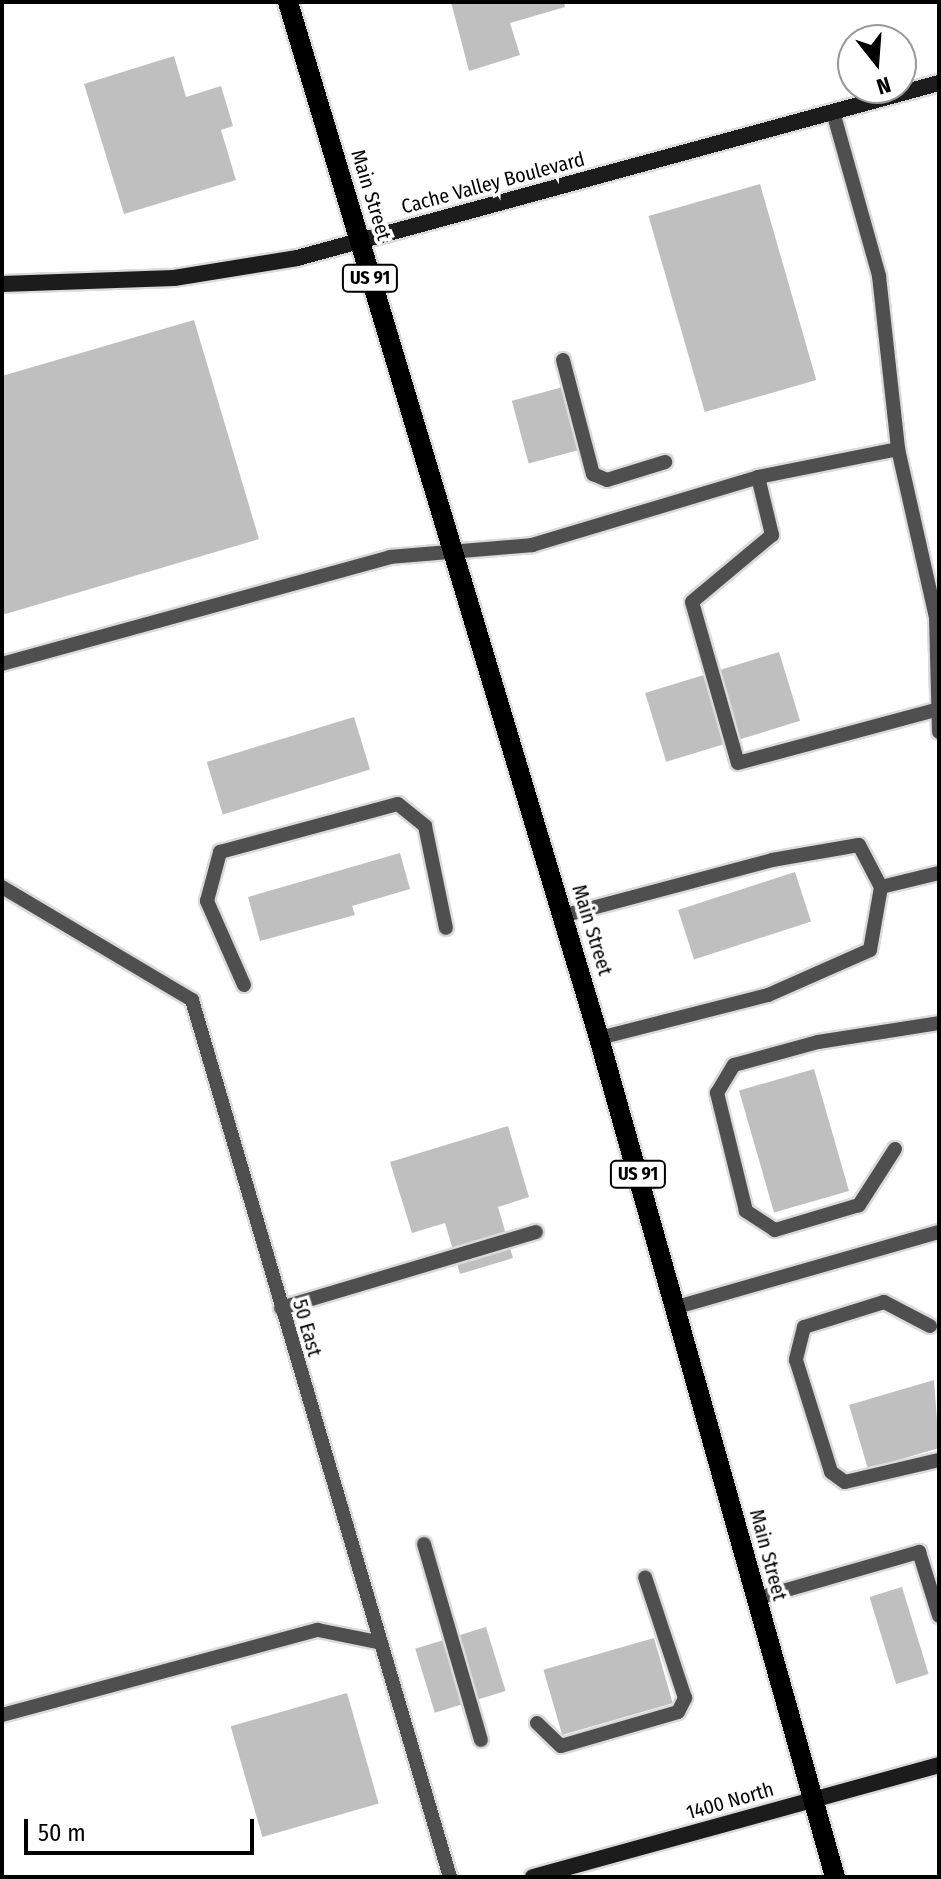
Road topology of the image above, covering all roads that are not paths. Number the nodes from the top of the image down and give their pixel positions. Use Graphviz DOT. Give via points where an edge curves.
graph roads {
  1 [pos="288,2"];
  2 [pos="939,83"];
  3 [pos="833,112"];
  4 [pos="360,240"];
  5 [pos="2,284"];
  6 [pos="563,360"];
  7 [pos="898,449"];
  8 [pos="665,462"];
  9 [pos="758,477"];
  10 [pos="456,552"];
  11 [pos="2,664"];
  12 [pos="936,710"];
  13 [pos="939,732"];
  14 [pos="939,873"];
  15 [pos="2,887"];
  16 [pos="881,887"];
  17 [pos="562,916"];
  18 [pos="446,928"];
  19 [pos="244,985"];
  20 [pos="939,1023"];
  21 [pos="599,1038"];
  22 [pos="895,1149"];
  23 [pos="536,1232"];
  24 [pos="939,1232"];
  25 [pos="677,1307"];
  26 [pos="281,1308"];
  27 [pos="930,1326"];
  28 [pos="939,1460"];
  29 [pos="424,1544"];
  30 [pos="645,1577"];
  31 [pos="755,1599"];
  32 [pos="939,1616"];
  33 [pos="377,1642"];
  34 [pos="2,1715"];
  35 [pos="537,1723"];
  36 [pos="481,1740"];
  37 [pos="939,1765"];
  38 [pos="811,1799"];
  39 [pos="450,1877"];
  40 [pos="533,1877"];
  41 [pos="835,1877"];
  1 -- 4 [label="main road, Main Street / US 91"];
  2 -- 3 [label="street, Cache Valley Boulevard"];
  3 -- 4 [label="street, Cache Valley Boulevard"];
  3 -- 7 [label="lane" via="879,276"];
  4 -- 5 [label="street, Cache Valley Boulevard" via="174,278"];
  4 -- 10 [label="main road, Main Street / US 91"];
  6 -- 8 [label="lane" via="593,474 607,480"];
  7 -- 9 [label="lane"];
  7 -- 12 [label="lane" via="936,617"];
  9 -- 10 [label="lane" via="532,545"];
  9 -- 12 [label="lane" via="772,535 692,602 738,763"];
  10 -- 11 [label="lane" via="390,557"];
  10 -- 17 [label="main road, Main Street / US 91"];
  12 -- 13 [label="lane"];
  14 -- 16 [label="lane"];
  15 -- 26 [label="lane, 50 East" via="192,1000"];
  16 -- 17 [label="lane" via="859,845 772,860"];
  16 -- 21 [label="lane" via="870,950 768,995"];
  17 -- 21 [label="main road, Main Street / US 91"];
  18 -- 19 [label="lane" via="425,826 398,804 220,852 207,901"];
  20 -- 22 [label="lane" via="818,1042 734,1065 717,1093 746,1211 775,1230 859,1205"];
  21 -- 25 [label="main road, Main Street / US 91"];
  23 -- 26 [label="lane"];
  24 -- 25 [label="lane"];
  25 -- 31 [label="main road, Main Street / US 91"];
  26 -- 33 [label="lane, 50 East"];
  27 -- 28 [label="lane" via="884,1302 804,1327 796,1360 831,1472 845,1482"];
  29 -- 36 [label="lane"];
  30 -- 35 [label="lane" via="685,1698 678,1712 561,1746"];
  31 -- 32 [label="lane" via="919,1552"];
  31 -- 38 [label="main road, Main Street / US 91"];
  33 -- 34 [label="lane" via="318,1630"];
  33 -- 39 [label="lane, 50 East"];
  37 -- 38 [label="street, 1400 North"];
  38 -- 40 [label="street, 1400 North"];
  38 -- 41 [label="main road, Main Street / US 91"];
}
